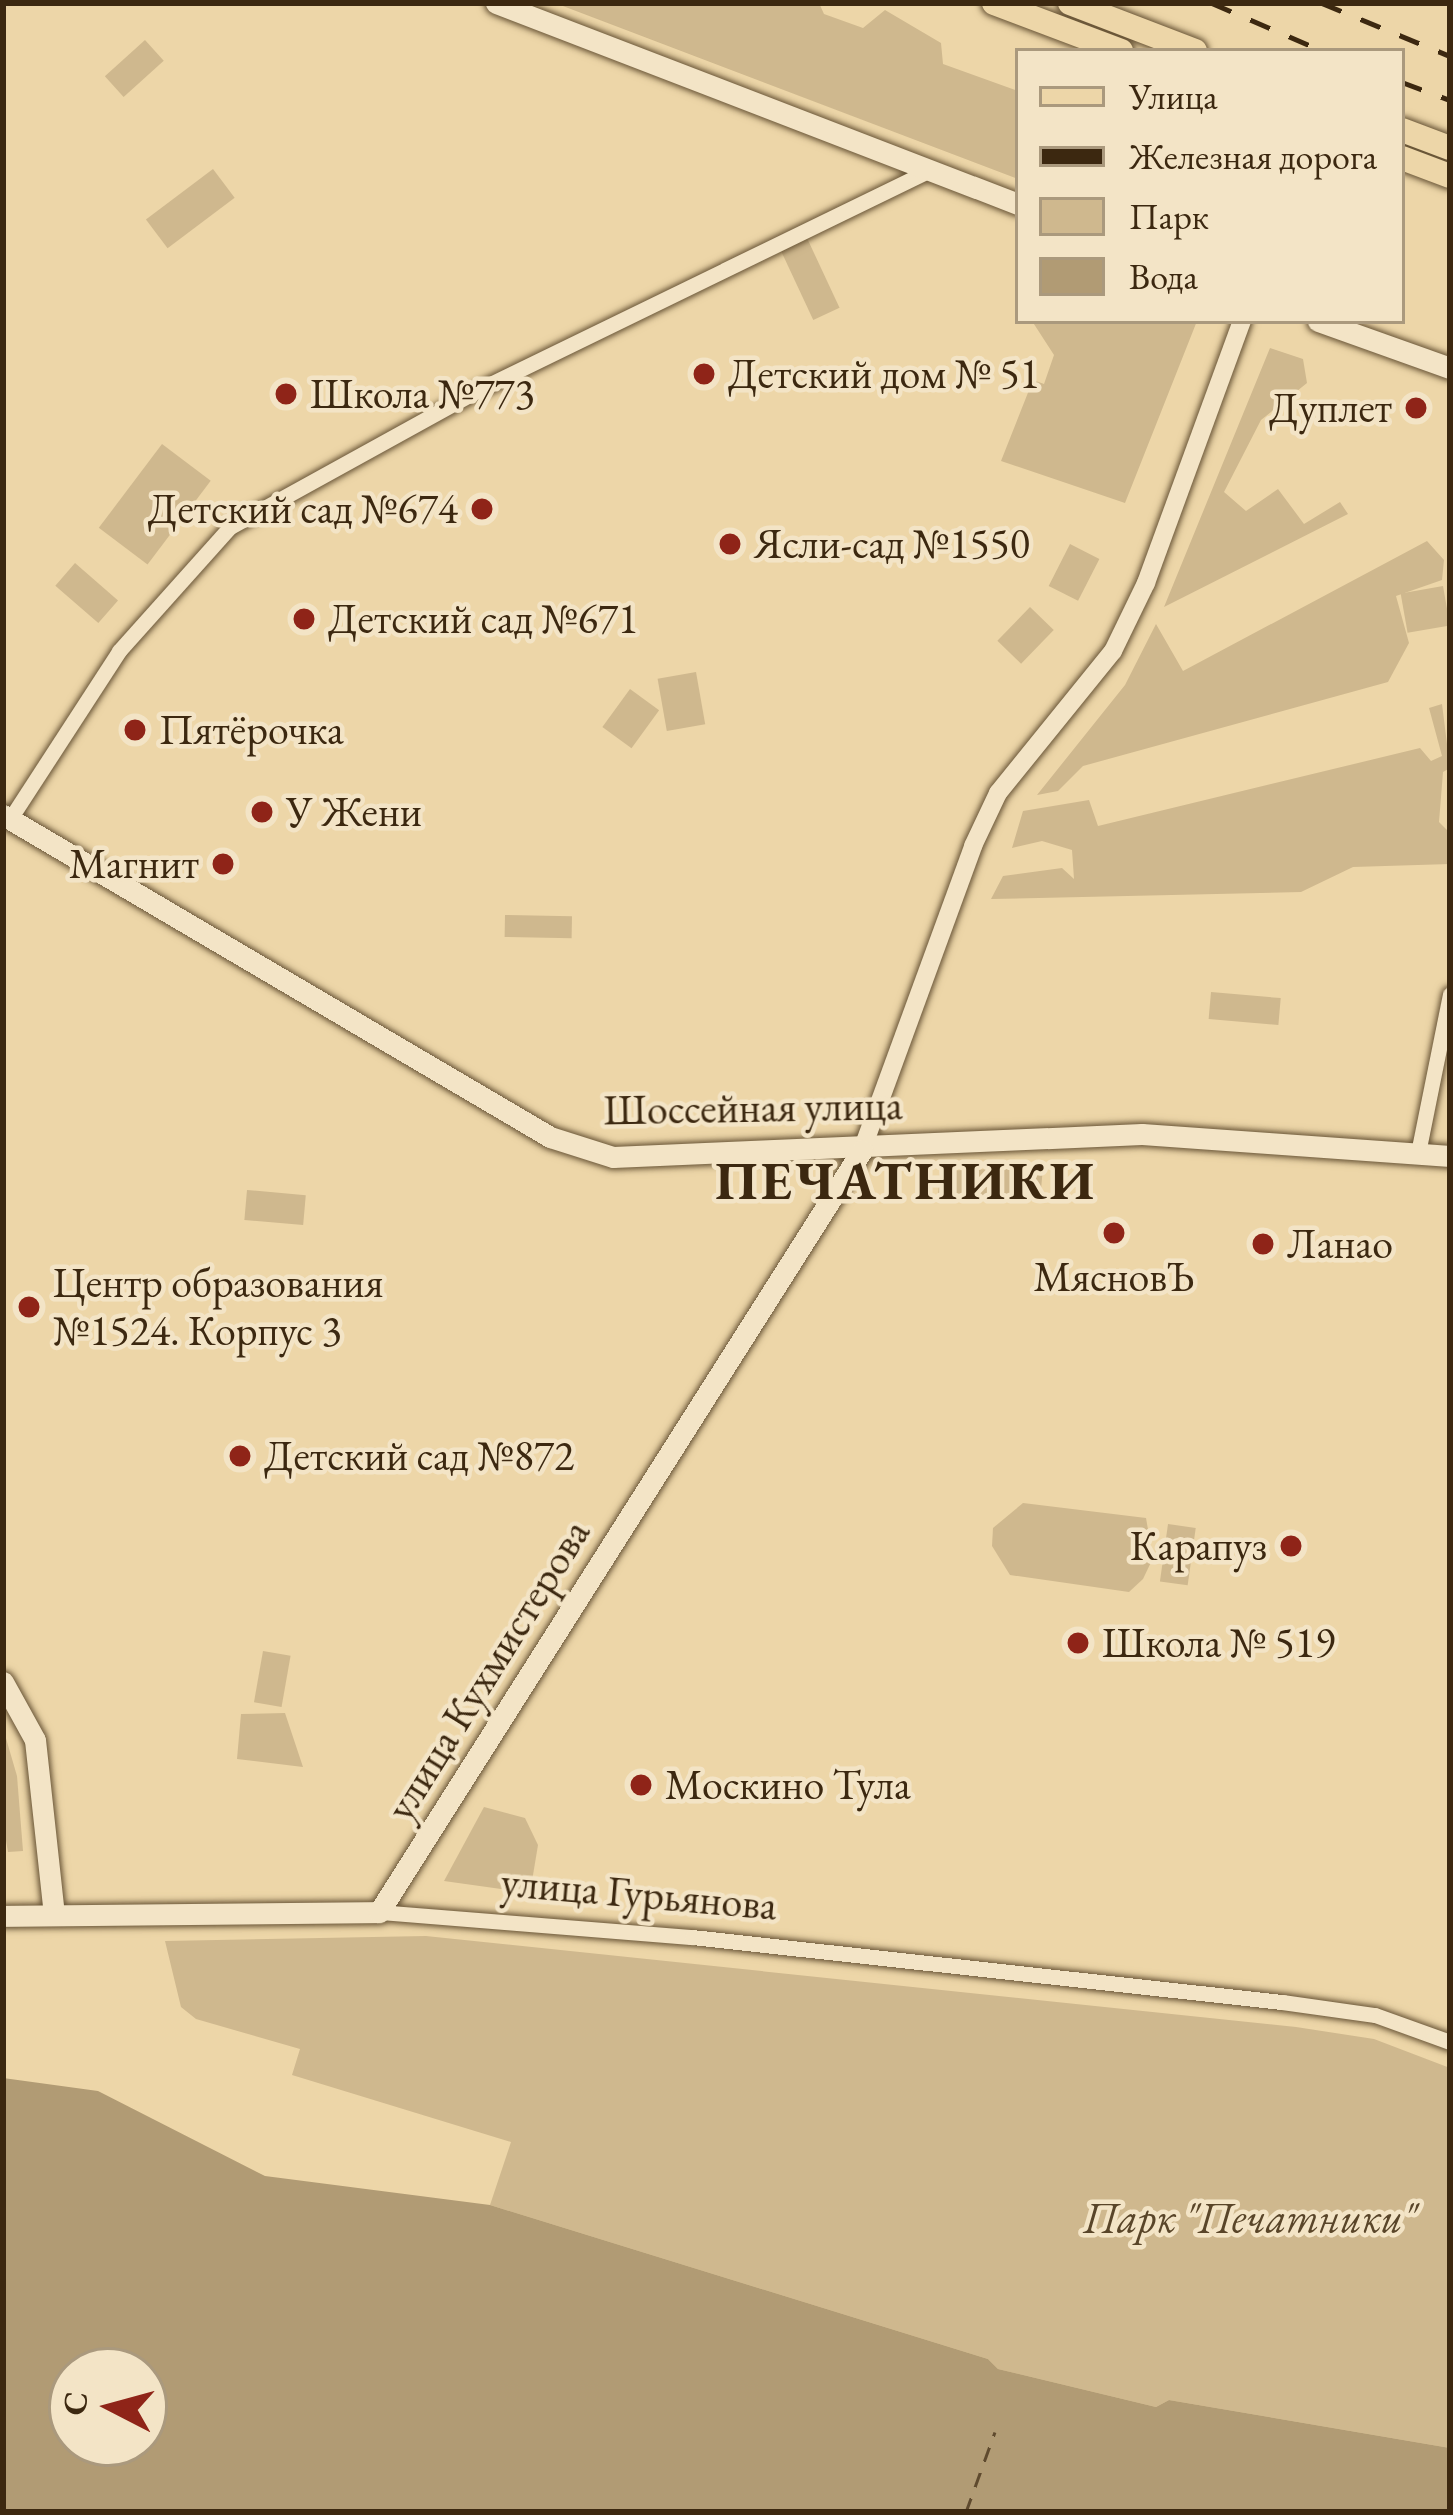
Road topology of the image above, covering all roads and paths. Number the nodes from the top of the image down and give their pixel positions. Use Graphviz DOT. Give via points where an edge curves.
graph roads {
  1 [pos="496,3"];
  2 [pos="994,3"];
  3 [pos="1070,3"];
  4 [pos="1112,48"];
  5 [pos="1188,48"];
  6 [pos="1405,131"];
  7 [pos="1450,148"];
  8 [pos="1405,159"];
  9 [pos="930,170"];
  10 [pos="1450,176"];
  11 [pos="1015,203"];
  12 [pos="1241,324"];
  13 [pos="1326,324"];
  14 [pos="1450,368"];
  15 [pos="6,817"];
  16 [pos="1450,994"];
  17 [pos="862,1150"];
  18 [pos="1418,1153"];
  19 [pos="1450,1156"];
  20 [pos="3,1682"];
  21 [pos="379,1912"];
  22 [pos="54,1914"];
  23 [pos="3,1916"];
  24 [pos="1450,2042"];
  1 -- 9 [label="main road"];
  2 -- 4 [label="main road"];
  3 -- 5 [label="main road"];
  6 -- 7 [label="main road"];
  8 -- 10 [label="main road"];
  9 -- 11 [label="main road"];
  9 -- 15 [label="street" via="476,392 230,527 118,651"];
  12 -- 17 [label="street, улица Кухмистерова" via="1147,583 1113,651 998,793 973,846"];
  13 -- 14 [label="main road"];
  15 -- 17 [label="main road, Шоссейная улица" via="550,1137 613,1157"];
  16 -- 18 [label="street"];
  17 -- 18 [label="main road, Шоссейная улица" via="1142,1134"];
  17 -- 21 [label="main road, улица Кухмистерова"];
  18 -- 19 [label="main road, Шоссейная улица"];
  20 -- 22 [label="main road" via="35,1740"];
  21 -- 22 [label="main road, улица Гурьянова"];
  21 -- 24 [label="street, улица Гурьянова" via="1282,2002 1375,2015"];
  22 -- 23 [label="main road, улица Гурьянова"];
}
